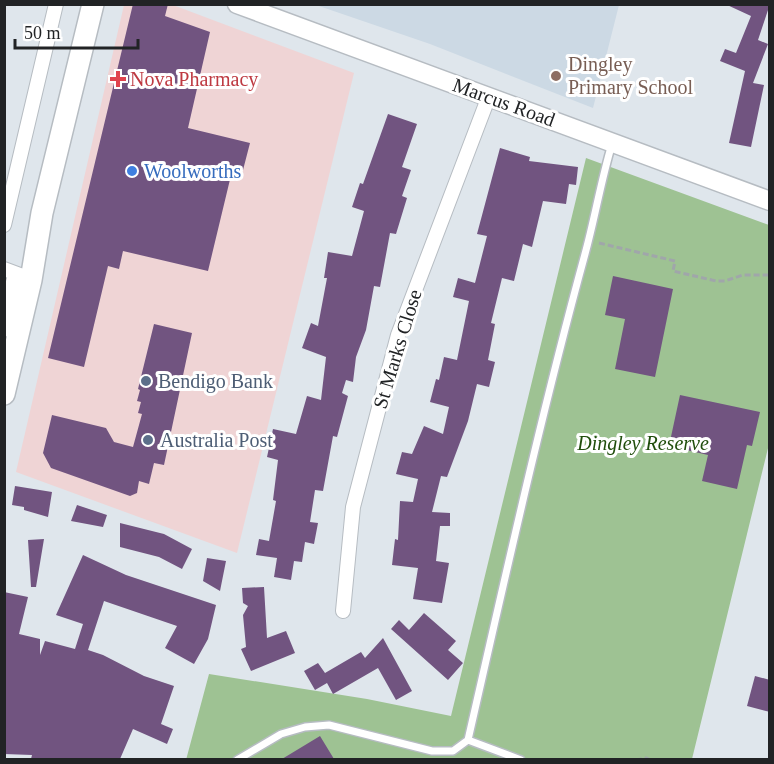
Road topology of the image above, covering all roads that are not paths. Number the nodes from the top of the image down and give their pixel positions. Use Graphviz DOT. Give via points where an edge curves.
graph roads {
  1 [pos="56,4"];
  2 [pos="93,4"];
  3 [pos="237,4"];
  4 [pos="489,96"];
  5 [pos="613,142"];
  6 [pos="769,199"];
  7 [pos="4,225"];
  8 [pos="18,275"];
  9 [pos="4,326"];
  10 [pos="4,394"];
  11 [pos="343,611"];
  12 [pos="468,740"];
  13 [pos="237,759"];
  14 [pos="521,759"];
  1 -- 7 [label="street"];
  2 -- 8 [label="main road" via="42,213"];
  3 -- 4 [label="main road, Marcus Road"];
  4 -- 5 [label="main road, Marcus Road"];
  4 -- 11 [label="street, St Marks Close" via="398,334 353,507"];
  5 -- 6 [label="main road, Marcus Road"];
  5 -- 12 [label="lane" via="553,372"];
  8 -- 9 [label="main road"];
  8 -- 10 [label="main road"];
  12 -- 13 [label="lane" via="453,751 432,751 329,725 281,734"];
  12 -- 14 [label="lane"];
}
